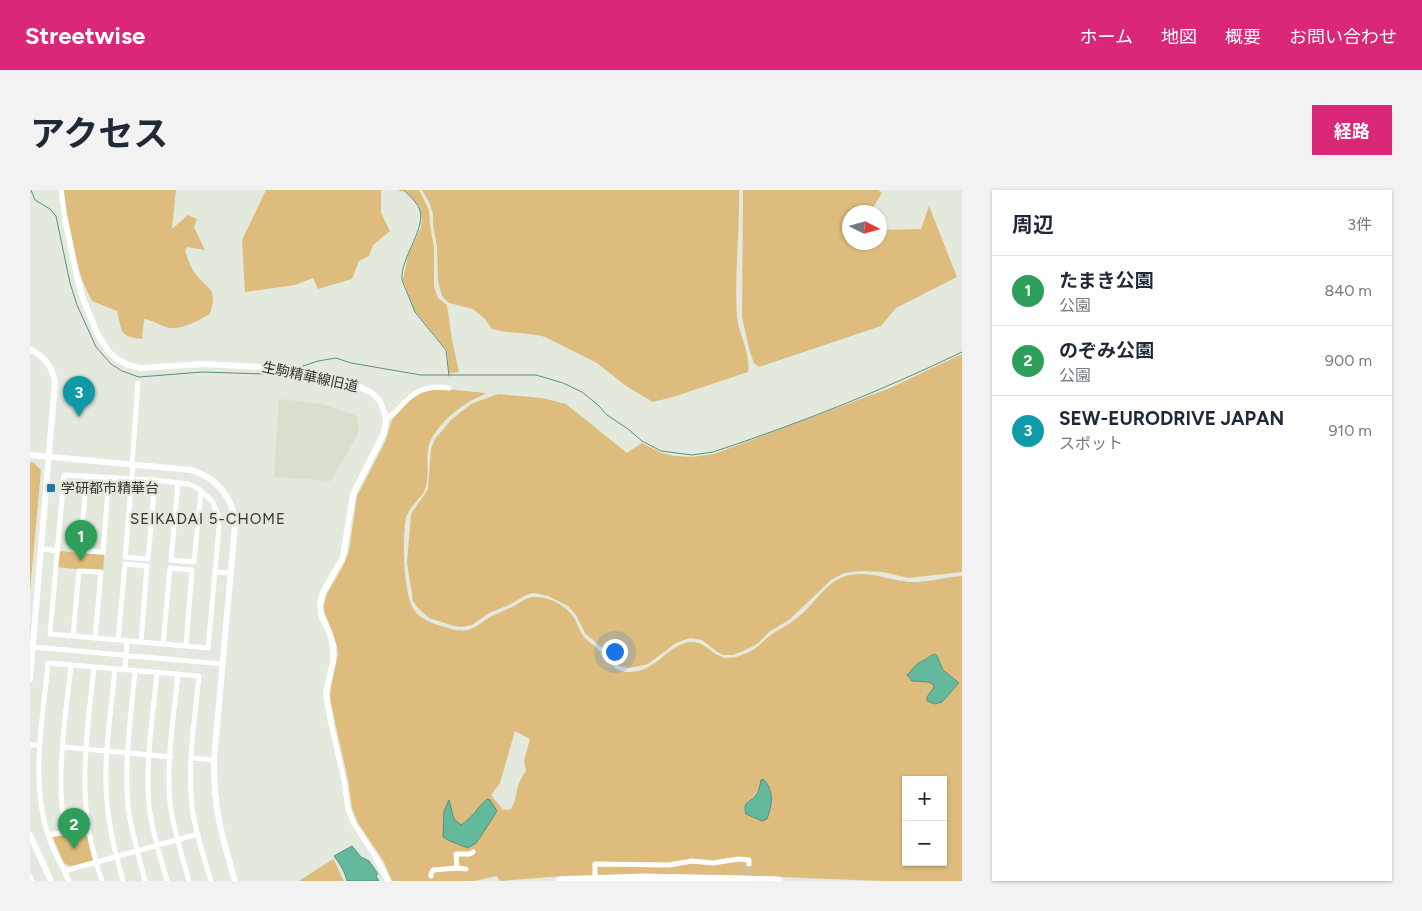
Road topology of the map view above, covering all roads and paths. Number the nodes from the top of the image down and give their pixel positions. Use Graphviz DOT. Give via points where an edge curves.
graph roads {
  1 [pos="61,190"];
  2 [pos="65,219"];
  3 [pos="30,349"];
  4 [pos="138,383"];
  5 [pos="449,388"];
  6 [pos="386,418"];
  7 [pos="30,455"];
  8 [pos="49,457"];
  9 [pos="132,464"];
  10 [pos="87,476"];
  11 [pos="109,477"];
  12 [pos="132,478"];
  13 [pos="155,480"];
  14 [pos="178,482"];
  15 [pos="201,491"];
  16 [pos="41,550"];
  17 [pos="58,551"];
  18 [pos="125,557"];
  19 [pos="125,564"];
  20 [pos="215,572"];
  21 [pos="231,574"];
  22 [pos="73,636"];
  23 [pos="95,638"];
  24 [pos="118,640"];
  25 [pos="127,641"];
  26 [pos="141,642"];
  27 [pos="163,644"];
  28 [pos="186,646"];
  29 [pos="33,648"];
  30 [pos="126,655"];
  31 [pos="223,664"];
  32 [pos="71,665"];
  33 [pos="94,667"];
  34 [pos="115,669"];
  35 [pos="124,670"];
  36 [pos="135,670"];
  37 [pos="157,672"];
  38 [pos="178,674"];
  39 [pos="30,679"];
  40 [pos="330,723"];
  41 [pos="30,745"];
  42 [pos="40,746"];
  43 [pos="64,748"];
  44 [pos="86,750"];
  45 [pos="107,752"];
  46 [pos="128,753"];
  47 [pos="149,755"];
  48 [pos="171,757"];
  49 [pos="192,758"];
  50 [pos="214,760"];
  51 [pos="88,829"];
  52 [pos="66,832"];
  53 [pos="198,834"];
  54 [pos="48,835"];
  55 [pos="30,836"];
  56 [pos="178,840"];
  57 [pos="157,846"];
  58 [pos="137,851"];
  59 [pos="474,852"];
  60 [pos="375,856"];
  61 [pos="116,857"];
  62 [pos="96,862"];
  63 [pos="749,864"];
  64 [pos="457,868"];
  65 [pos="466,869"];
  66 [pos="64,871"];
  67 [pos="30,876"];
  68 [pos="431,876"];
  69 [pos="32,881"];
  70 [pos="51,881"];
  71 [pos="69,881"];
  72 [pos="102,881"];
  73 [pos="123,881"];
  74 [pos="146,881"];
  75 [pos="167,881"];
  76 [pos="189,881"];
  77 [pos="211,881"];
  78 [pos="235,881"];
  79 [pos="388,881"];
  80 [pos="560,881"];
  81 [pos="595,881"];
  82 [pos="642,881"];
  83 [pos="704,881"];
  84 [pos="778,881"];
  1 -- 2 [label="street, 生駒精華線旧道"];
  2 -- 6 [label="street, 生駒精華線旧道" via="83,299 98,334 117,359 141,368 203,364 280,368 362,387 380,401"];
  3 -- 8 [label="street" via="46,360 54,376"];
  4 -- 9 [label="street"];
  5 -- 6 [label="street" via="421,390 394,415"];
  6 -- 40 [label="street" via="384,433 351,500 343,557 321,598 321,615 333,646 326,693"];
  7 -- 8 [label="street"];
  8 -- 9 [label="street"];
  8 -- 16 [label="street"];
  9 -- 12 [label="street"];
  9 -- 21 [label="street" via="191,470 206,475 220,487 229,501 234,520"];
  10 -- 11 [label="street"];
  10 -- 11 [label="street" via="80,550 103,552"];
  10 -- 17 [label="street" via="64,475"];
  11 -- 12 [label="street"];
  12 -- 13 [label="street"];
  12 -- 18 [label="street"];
  13 -- 14 [label="street"];
  13 -- 18 [label="street" via="148,559"];
  14 -- 15 [label="street"];
  14 -- 15 [label="street" via="171,560 194,562"];
  15 -- 20 [label="street" via="212,501 218,515"];
  16 -- 17 [label="street"];
  16 -- 29 [label="street"];
  17 -- 22 [label="street" via="50,634"];
  18 -- 19 [label="street"];
  19 -- 24 [label="street"];
  19 -- 26 [label="street" via="147,566"];
  20 -- 21 [label="street"];
  20 -- 28 [label="street" via="208,648"];
  21 -- 31 [label="street"];
  22 -- 23 [label="street"];
  22 -- 23 [label="street" via="79,570 101,572"];
  23 -- 24 [label="street"];
  24 -- 25 [label="street"];
  25 -- 26 [label="street"];
  25 -- 30 [label="street"];
  26 -- 27 [label="street"];
  27 -- 28 [label="street"];
  27 -- 28 [label="street" via="170,568 192,570"];
  29 -- 30 [label="street"];
  29 -- 39 [label="street"];
  30 -- 31 [label="street"];
  30 -- 35 [label="street"];
  31 -- 50 [label="street"];
  32 -- 33 [label="street"];
  32 -- 42 [label="street" via="48,663"];
  32 -- 43 [label="street"];
  33 -- 34 [label="street"];
  33 -- 44 [label="street"];
  34 -- 35 [label="street"];
  34 -- 45 [label="street"];
  35 -- 36 [label="street"];
  36 -- 37 [label="street"];
  36 -- 46 [label="street"];
  37 -- 38 [label="street"];
  37 -- 47 [label="street"];
  38 -- 48 [label="street"];
  38 -- 49 [label="street" via="199,676"];
  40 -- 60 [label="street" via="348,809"];
  41 -- 42 [label="street"];
  42 -- 54 [label="street" via="38,778"];
  43 -- 44 [label="street"];
  43 -- 52 [label="street" via="62,794"];
  44 -- 45 [label="street"];
  44 -- 51 [label="street"];
  45 -- 46 [label="street"];
  45 -- 61 [label="street" via="106,801"];
  46 -- 47 [label="street"];
  46 -- 58 [label="street" via="128,805"];
  47 -- 48 [label="street"];
  47 -- 57 [label="street" via="149,800"];
  48 -- 56 [label="street" via="170,802"];
  49 -- 50 [label="street"];
  49 -- 53 [label="street" via="191,793"];
  50 -- 78 [label="street" via="217,813"];
  51 -- 52 [label="street"];
  51 -- 62 [label="street"];
  52 -- 54 [label="street"];
  53 -- 56 [label="street"];
  53 -- 77 [label="street"];
  54 -- 66 [label="street"];
  55 -- 70 [label="street"];
  56 -- 57 [label="street"];
  56 -- 76 [label="street"];
  57 -- 58 [label="street"];
  57 -- 75 [label="street"];
  58 -- 61 [label="street"];
  58 -- 74 [label="street"];
  59 -- 64 [label="street" via="456,854"];
  60 -- 79 [label="street"];
  61 -- 62 [label="street"];
  61 -- 73 [label="street"];
  62 -- 66 [label="street"];
  62 -- 72 [label="street"];
  63 -- 81 [label="street" via="749,860 692,861 675,865 595,864"];
  64 -- 65 [label="street"];
  64 -- 68 [label="street" via="433,870"];
  66 -- 71 [label="street"];
  67 -- 69 [label="street"];
  80 -- 84 [label="highway" via="644,878"];
  82 -- 83 [label="highway"];
}
